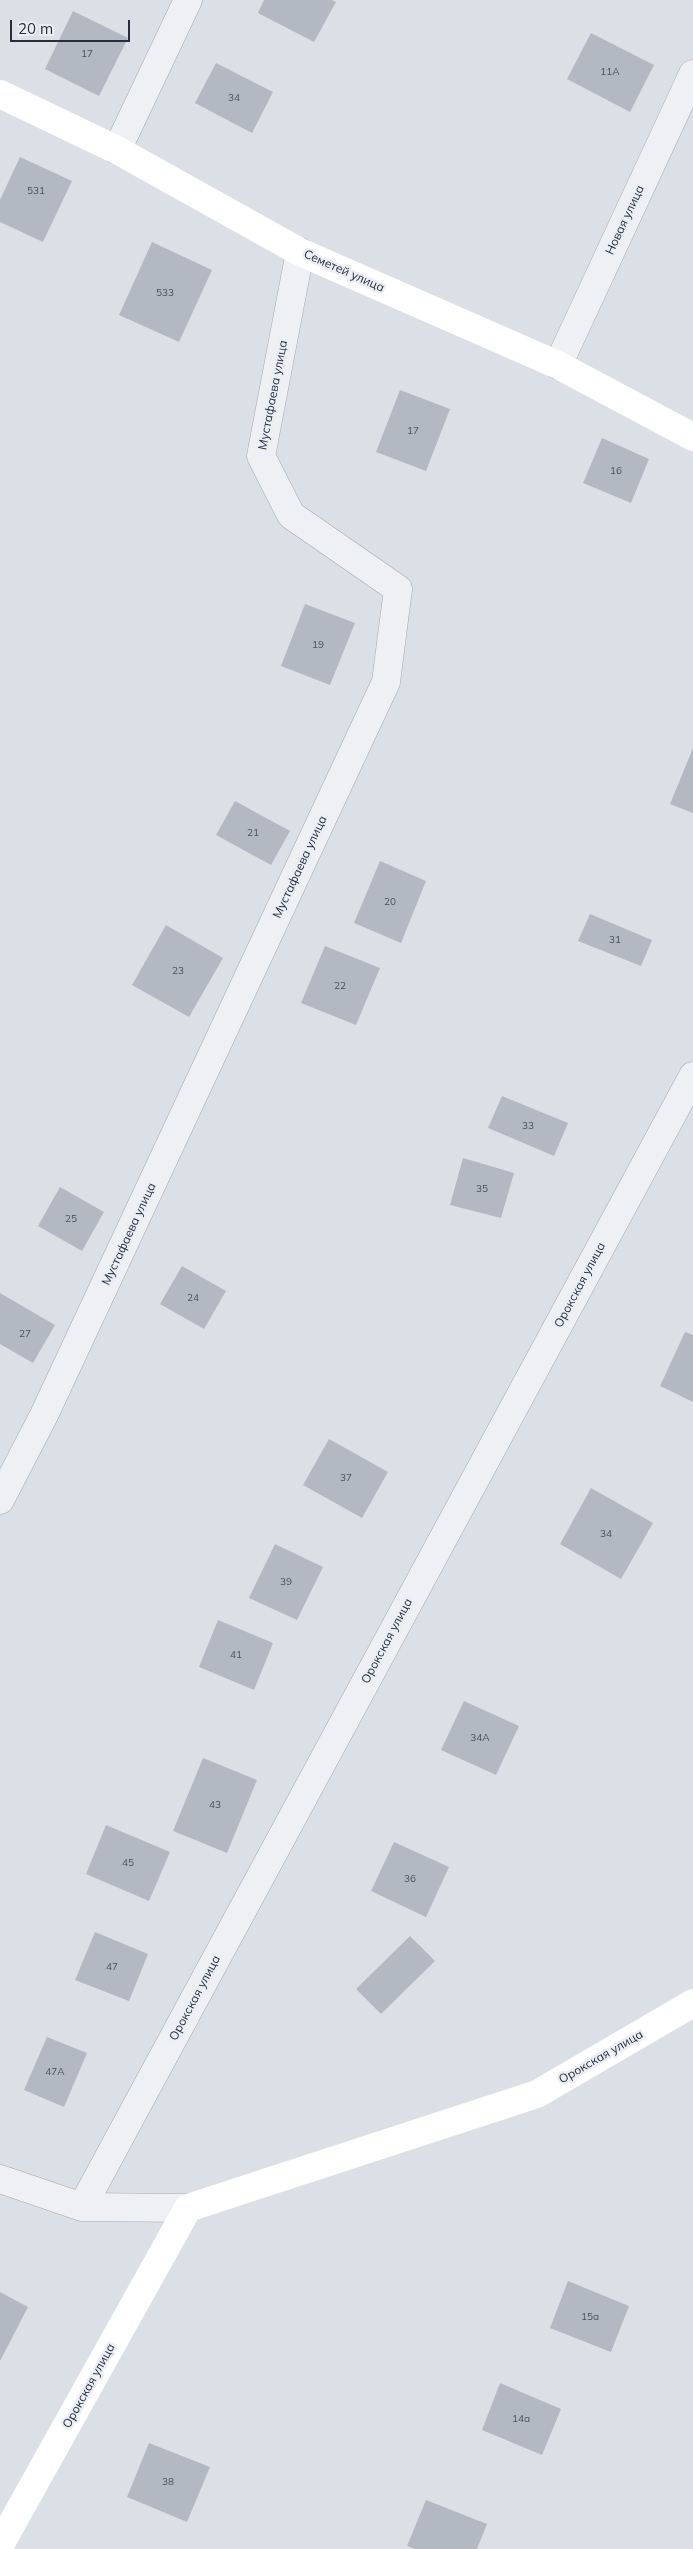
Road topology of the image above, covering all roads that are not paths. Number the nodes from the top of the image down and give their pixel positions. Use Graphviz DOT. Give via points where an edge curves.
graph roads {
  1 [pos="188,0"];
  2 [pos="693,74"];
  3 [pos="0,94"];
  4 [pos="117,150"];
  5 [pos="300,252"];
  6 [pos="558,365"];
  7 [pos="693,437"];
  8 [pos="693,1076"];
  9 [pos="0,1500"];
  10 [pos="693,2003"];
  11 [pos="0,2178"];
  12 [pos="82,2207"];
  13 [pos="188,2208"];
  14 [pos="0,2544"];
  1 -- 4 [label="street"];
  2 -- 6 [label="street, Новая улица"];
  3 -- 4 [label="street, Семетей улица"];
  4 -- 5 [label="street, Семетей улица"];
  5 -- 6 [label="street, Семетей улица"];
  5 -- 9 [label="street, Мустафаева улица" via="261,456 291,515 398,589 386,682 44,1415"];
  6 -- 7 [label="street, Семетей улица"];
  8 -- 12 [label="street, Орокская улица"];
  10 -- 13 [label="street, Орокская улица" via="537,2094"];
  11 -- 12 [label="street"];
  12 -- 13 [label="street"];
  13 -- 14 [label="street, Орокская улица"];
}
